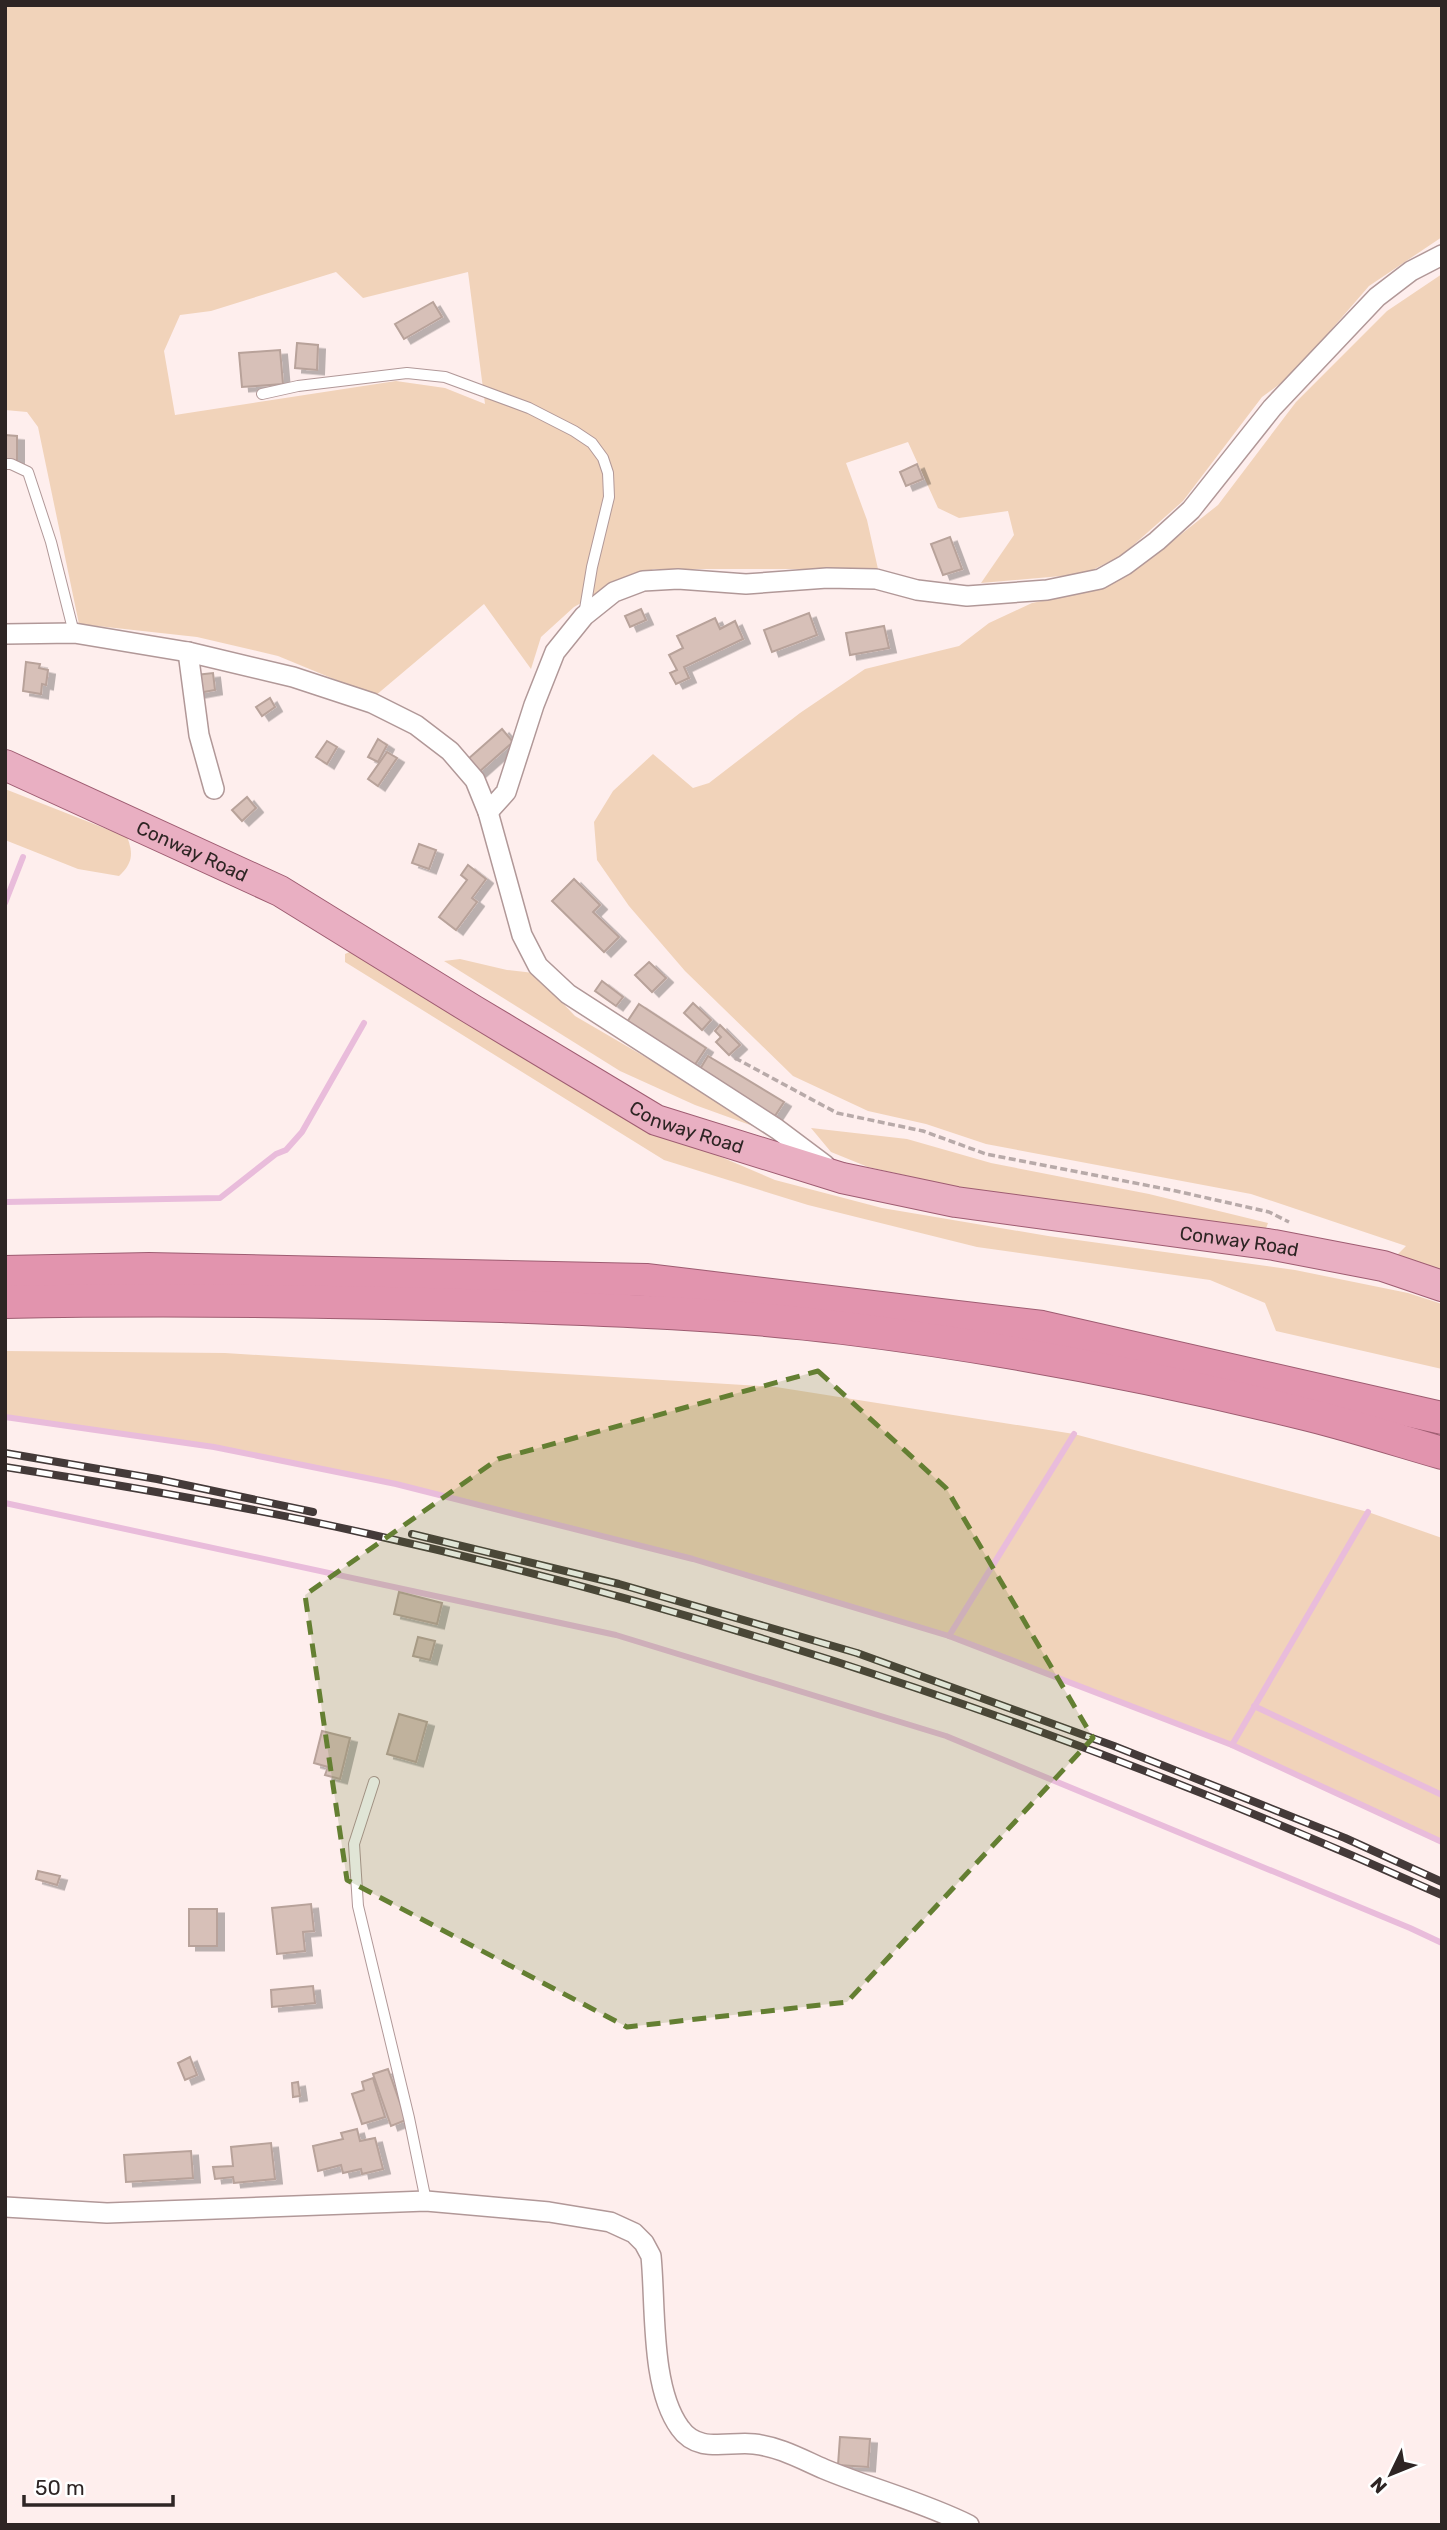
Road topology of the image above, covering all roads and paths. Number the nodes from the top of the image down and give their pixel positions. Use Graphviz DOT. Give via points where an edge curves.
graph roads {
  1 [pos="1442,255"];
  2 [pos="262,394"];
  3 [pos="5,464"];
  4 [pos="584,615"];
  5 [pos="74,633"];
  6 [pos="5,634"];
  7 [pos="188,652"];
  8 [pos="5,765"];
  9 [pos="214,789"];
  10 [pos="488,811"];
  11 [pos="735,1058"];
  12 [pos="842,1178"];
  13 [pos="1293,1223"];
  14 [pos="5,1272"];
  15 [pos="1442,1286"];
  16 [pos="5,1302"];
  17 [pos="1442,1418"];
  18 [pos="1442,1453"];
  19 [pos="374,1782"];
  20 [pos="426,2202"];
  21 [pos="5,2207"];
  22 [pos="969,2525"];
  1 -- 4 [label="street" via="1377,297 1272,408 1191,510 1157,541 1100,579 1047,590 967,596 876,579 746,584 678,579 643,582 614,592"];
  2 -- 4 [label="lane" via="407,373 445,377 529,408 592,443 608,473 609,497"];
  3 -- 5 [label="lane" via="28,472"];
  4 -- 10 [label="street" via="555,652 506,792"];
  5 -- 6 [label="street"];
  5 -- 7 [label="street"];
  7 -- 9 [label="street" via="199,735"];
  7 -- 10 [label="street" via="293,677 372,703 416,725 450,751 475,779"];
  8 -- 12 [label="main road, Conway Road" via="280,891 656,1119"];
  10 -- 12 [label="street" via="522,935 538,966 568,994 777,1129"];
  11 -- 13 [label="path" via="837,1113 923,1131 986,1154 1269,1212"];
  12 -- 15 [label="main road, Conway Road" via="956,1202 1274,1245 1382,1266"];
  14 -- 17 [label="highway" via="163,1269 646,1280 1042,1327"];
  16 -- 18 [label="highway" via="323,1300 622,1310 841,1328 974,1346 1154,1380 1311,1415"];
  19 -- 20 [label="lane" via="354,1844 358,1906"];
  20 -- 21 [label="street" via="107,2213"];
  20 -- 22 [label="street" via="549,2212 623,2226 644,2243 651,2256 656,2359 670,2410 689,2437 714,2446 754,2444 787,2452"];
}
